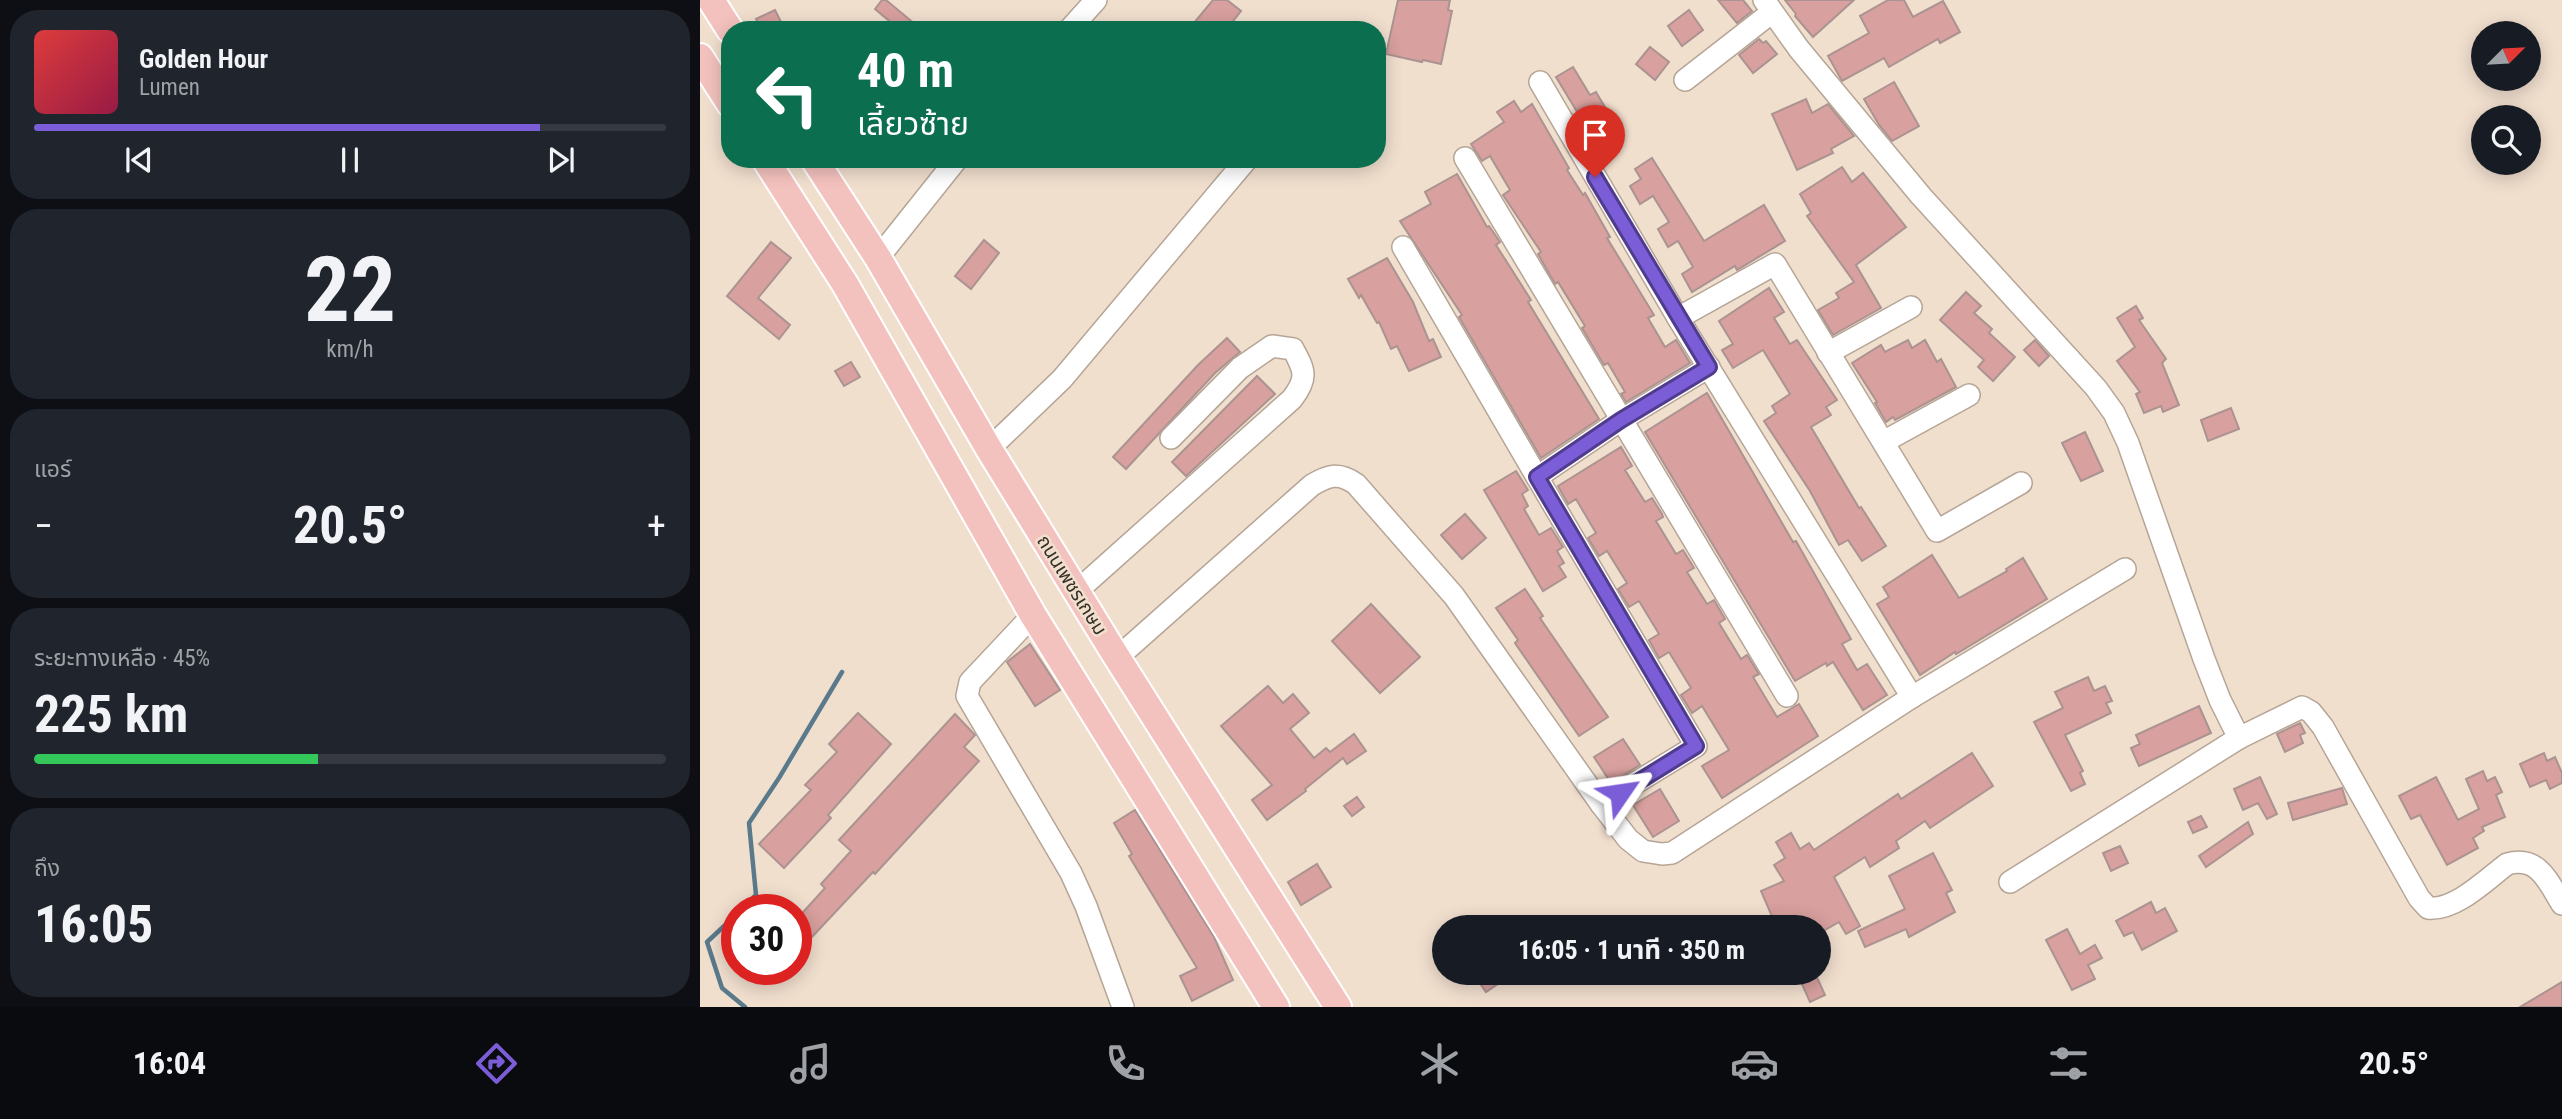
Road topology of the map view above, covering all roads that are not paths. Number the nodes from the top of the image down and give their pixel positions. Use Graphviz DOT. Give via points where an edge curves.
graph roads {
  1 [pos="711,0"];
  2 [pos="1096,0"];
  3 [pos="1768,6"];
  4 [pos="724,21"];
  5 [pos="1077,21"];
  6 [pos="700,58"];
  7 [pos="1685,80"];
  8 [pos="1539,82"];
  9 [pos="721,90"];
  10 [pos="1465,158"];
  11 [pos="771,168"];
  12 [pos="820,168"];
  13 [pos="950,168"];
  14 [pos="1239,168"];
  15 [pos="1403,247"];
  16 [pos="878,258"];
  17 [pos="1911,307"];
  18 [pos="1678,318"];
  19 [pos="1828,354"];
  20 [pos="1709,367"];
  21 [pos="1969,395"];
  22 [pos="1621,420"];
  23 [pos="1171,438"];
  24 [pos="1885,441"];
  25 [pos="989,449"];
  26 [pos="1537,477"];
  27 [pos="2021,483"];
  28 [pos="2125,569"];
  29 [pos="1076,592"];
  30 [pos="1032,615"];
  31 [pos="1118,657"];
  32 [pos="1787,696"];
  33 [pos="1912,697"];
  34 [pos="2239,738"];
  35 [pos="1601,804"];
  36 [pos="2010,882"];
  37 [pos="2562,904"];
  38 [pos="1123,1007"];
  39 [pos="1276,1007"];
  40 [pos="1338,1007"];
  1 -- 4 [label="main road"];
  2 -- 5 [label="street"];
  3 -- 7 [label="street"];
  3 -- 34 [label="street" via="1921,196 2096,388 2113,414 2129,443 2212,680"];
  6 -- 9 [label="main road"];
  8 -- 18 [label="street"];
  10 -- 22 [label="street"];
  11 -- 30 [label="main road" via="845,284"];
  12 -- 16 [label="main road, ถนนเพชรเกษม"];
  13 -- 16 [label="street"];
  14 -- 25 [label="street" via="1062,379"];
  15 -- 26 [label="street"];
  16 -- 25 [label="main road, ถนนเพชรเกษม"];
  17 -- 19 [label="street"];
  18 -- 19 [label="street" via="1775,264"];
  18 -- 20 [label="street"];
  19 -- 24 [label="street"];
  20 -- 22 [label="street"];
  20 -- 33 [label="street"];
  21 -- 24 [label="street"];
  22 -- 26 [label="street"];
  22 -- 32 [label="street"];
  23 -- 29 [label="street" via="1240,368 1272,346 1293,349 1304,369 1303,385 1292,398"];
  24 -- 27 [label="street" via="1937,531"];
  25 -- 29 [label="main road, ถนนเพชรเกษม"];
  26 -- 35 [label="street" via="1696,746"];
  28 -- 33 [label="street"];
  29 -- 31 [label="main road, ถนนเพชรเกษม"];
  30 -- 38 [label="street" via="970,682 967,696 1071,873"];
  30 -- 39 [label="main road"];
  31 -- 35 [label="street" via="1312,485 1335,475 1347,478 1454,596"];
  31 -- 40 [label="main road, ถนนเพชรเกษม"];
  33 -- 35 [label="street" via="1672,852 1643,851"];
  34 -- 36 [label="street"];
  34 -- 37 [label="street" via="2302,706 2311,712 2428,908 2450,906 2507,864 2518,861 2533,864"];
}
